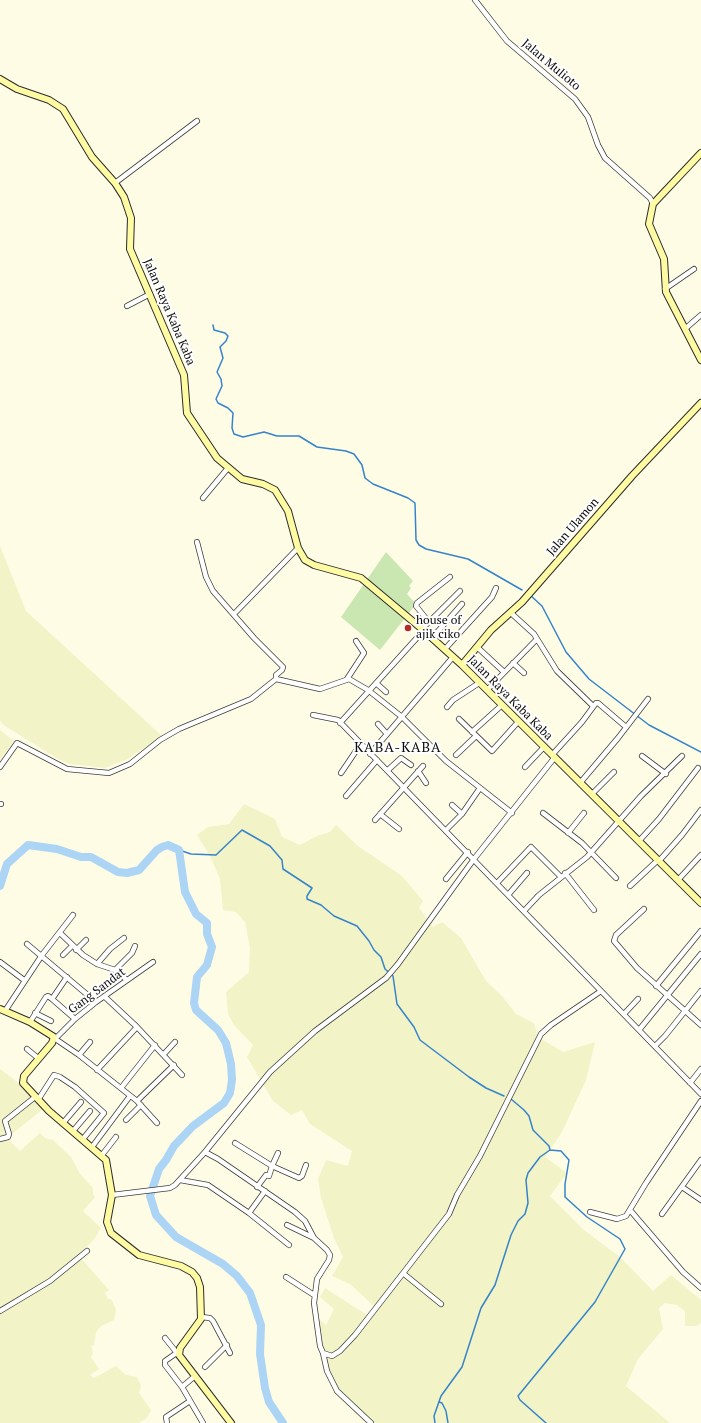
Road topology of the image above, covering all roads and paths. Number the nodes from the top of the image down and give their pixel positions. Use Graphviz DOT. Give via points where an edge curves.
graph roads {
  1 [pos="475,0"];
  2 [pos="0,79"];
  3 [pos="197,121"];
  4 [pos="701,152"];
  5 [pos="115,183"];
  6 [pos="653,204"];
  7 [pos="694,269"];
  8 [pos="665,289"];
  9 [pos="150,294"];
  10 [pos="127,306"];
  11 [pos="701,315"];
  12 [pos="686,328"];
  13 [pos="701,360"];
  14 [pos="701,403"];
  15 [pos="228,468"];
  16 [pos="203,498"];
  17 [pos="197,542"];
  18 [pos="298,548"];
  19 [pos="450,577"];
  20 [pos="496,588"];
  21 [pos="460,591"];
  22 [pos="462,604"];
  23 [pos="511,613"];
  24 [pos="234,614"];
  25 [pos="428,622"];
  26 [pos="423,630"];
  27 [pos="432,638"];
  28 [pos="537,639"];
  29 [pos="356,641"];
  30 [pos="477,646"];
  31 [pos="445,649"];
  32 [pos="453,657"];
  33 [pos="513,663"];
  34 [pos="462,665"];
  35 [pos="504,672"];
  36 [pos="524,673"];
  37 [pos="276,679"];
  38 [pos="347,679"];
  39 [pos="479,682"];
  40 [pos="376,683"];
  41 [pos="368,690"];
  42 [pos="487,690"];
  43 [pos="386,692"];
  44 [pos="648,699"];
  45 [pos="502,705"];
  46 [pos="447,706"];
  47 [pos="593,706"];
  48 [pos="313,715"];
  49 [pos="402,716"];
  50 [pos="459,719"];
  51 [pos="518,722"];
  52 [pos="340,723"];
  53 [pos="378,724"];
  54 [pos="627,726"];
  55 [pos="387,734"];
  56 [pos="474,734"];
  57 [pos="360,745"];
  58 [pos="544,747"];
  59 [pos="370,754"];
  60 [pos="456,755"];
  61 [pos="554,756"];
  62 [pos="642,756"];
  63 [pos="682,756"];
  64 [pos="377,760"];
  65 [pos="411,765"];
  66 [pos="423,766"];
  67 [pos="0,767"];
  68 [pos="525,767"];
  69 [pos="698,768"];
  70 [pos="388,770"];
  71 [pos="418,771"];
  72 [pos="614,772"];
  73 [pos="340,773"];
  74 [pos="666,774"];
  75 [pos="426,782"];
  76 [pos="580,783"];
  77 [pos="403,786"];
  78 [pos="480,788"];
  79 [pos="592,794"];
  80 [pos="346,796"];
  81 [pos="452,805"];
  82 [pos="701,810"];
  83 [pos="512,813"];
  84 [pos="543,813"];
  85 [pos="380,814"];
  86 [pos="462,814"];
  87 [pos="584,814"];
  88 [pos="375,820"];
  89 [pos="619,821"];
  90 [pos="399,829"];
  91 [pos="446,830"];
  92 [pos="568,833"];
  93 [pos="639,841"];
  94 [pos="468,852"];
  95 [pos="590,852"];
  96 [pos="701,855"];
  97 [pos="474,859"];
  98 [pos="658,860"];
  99 [pos="527,873"];
  100 [pos="565,873"];
  101 [pos="561,877"];
  102 [pos="616,878"];
  103 [pos="446,880"];
  104 [pos="678,880"];
  105 [pos="497,883"];
  106 [pos="630,886"];
  107 [pos="508,894"];
  108 [pos="701,903"];
  109 [pos="644,909"];
  110 [pos="594,910"];
  111 [pos="524,911"];
  112 [pos="72,915"];
  113 [pos="701,931"];
  114 [pos="60,933"];
  115 [pos="124,938"];
  116 [pos="86,940"];
  117 [pos="27,944"];
  118 [pos="135,946"];
  119 [pos="74,948"];
  120 [pos="701,954"];
  121 [pos="42,955"];
  122 [pos="64,955"];
  123 [pos="0,962"];
  124 [pos="153,962"];
  125 [pos="97,964"];
  126 [pos="115,970"];
  127 [pos="67,977"];
  128 [pos="24,980"];
  129 [pos="127,980"];
  130 [pos="656,986"];
  131 [pos="602,991"];
  132 [pos="701,991"];
  133 [pos="105,997"];
  134 [pos="668,997"];
  135 [pos="52,999"];
  136 [pos="638,999"];
  137 [pos="96,1002"];
  138 [pos="2,1010"];
  139 [pos="686,1011"];
  140 [pos="35,1013"];
  141 [pos="624,1014"];
  142 [pos="75,1019"];
  143 [pos="51,1021"];
  144 [pos="30,1022"];
  145 [pos="701,1025"];
  146 [pos="137,1027"];
  147 [pos="639,1030"];
  148 [pos="55,1039"];
  149 [pos="90,1042"];
  150 [pos="175,1042"];
  151 [pos="155,1045"];
  152 [pos="654,1046"];
  153 [pos="27,1049"];
  154 [pos="164,1054"];
  155 [pos="79,1055"];
  156 [pos="38,1058"];
  157 [pos="174,1065"];
  158 [pos="701,1069"];
  159 [pos="97,1070"];
  160 [pos="182,1075"];
  161 [pos="690,1083"];
  162 [pos="120,1088"];
  163 [pos="701,1094"];
  164 [pos="130,1096"];
  165 [pos="36,1098"];
  166 [pos="701,1101"];
  167 [pos="81,1102"];
  168 [pos="139,1103"];
  169 [pos="90,1111"];
  170 [pos="126,1120"];
  171 [pos="63,1123"];
  172 [pos="158,1123"];
  173 [pos="73,1132"];
  174 [pos="116,1138"];
  175 [pos="0,1139"];
  176 [pos="84,1139"];
  177 [pos="235,1143"];
  178 [pos="92,1147"];
  179 [pos="205,1152"];
  180 [pos="278,1154"];
  181 [pos="102,1155"];
  182 [pos="701,1160"];
  183 [pos="306,1165"];
  184 [pos="272,1166"];
  185 [pos="180,1180"];
  186 [pos="257,1187"];
  187 [pos="682,1187"];
  188 [pos="265,1191"];
  189 [pos="112,1195"];
  190 [pos="701,1200"];
  191 [pos="630,1210"];
  192 [pos="590,1212"];
  193 [pos="249,1213"];
  194 [pos="662,1214"];
  195 [pos="287,1225"];
  196 [pos="314,1238"];
  197 [pos="289,1245"];
  198 [pos="87,1251"];
  199 [pos="404,1274"];
  200 [pos="286,1277"];
  201 [pos="701,1288"];
  202 [pos="314,1295"];
  203 [pos="441,1304"];
  204 [pos="0,1311"];
  205 [pos="201,1317"];
  206 [pos="165,1338"];
  207 [pos="227,1345"];
  208 [pos="177,1352"];
  209 [pos="230,1353"];
  210 [pos="323,1353"];
  211 [pos="205,1367"];
  212 [pos="194,1376"];
  213 [pos="182,1387"];
  214 [pos="190,1401"];
  215 [pos="167,1423"];
  216 [pos="203,1423"];
  217 [pos="231,1423"];
  218 [pos="371,1423"];
  1 -- 6 [label="street, Jalan Mulioto" via="507,41 575,99 588,118 605,158 650,198"];
  2 -- 5 [label="street, Jalan Raya Kaba Kaba" via="17,89 49,100 63,109 92,157"];
  3 -- 5 [label="street"];
  4 -- 6 [label="street"];
  5 -- 9 [label="street, Jalan Raya Kaba Kaba" via="126,202 130,218 130,249"];
  6 -- 8 [label="street" via="649,224 664,258"];
  7 -- 8 [label="street"];
  8 -- 12 [label="street" via="674,310"];
  9 -- 10 [label="street"];
  9 -- 15 [label="street, Jalan Raya Kaba Kaba" via="184,375 186,410 189,417 208,441 217,458"];
  11 -- 12 [label="street"];
  12 -- 13 [label="street"];
  14 -- 23 [label="street, Jalan Ulamon" via="632,476"];
  15 -- 16 [label="street"];
  15 -- 18 [label="street, Jalan Raya Kaba Kaba" via="245,480 275,490 288,511"];
  17 -- 24 [label="street" via="211,588"];
  18 -- 24 [label="street"];
  18 -- 26 [label="street, Jalan Raya Kaba Kaba" via="303,558 311,564 364,580"];
  19 -- 25 [label="street" via="417,603 416,606"];
  20 -- 31 [label="street" via="487,604"];
  21 -- 25 [label="street"];
  22 -- 27 [label="street"];
  23 -- 28 [label="street"];
  23 -- 30 [label="street, Jalan Ulamon" via="494,626"];
  24 -- 37 [label="street" via="258,643 283,667 276,675"];
  25 -- 26 [label="street"];
  26 -- 27 [label="street, Jalan Raya Kaba Kaba"];
  26 -- 40 [label="street"];
  27 -- 31 [label="street, Jalan Raya Kaba Kaba"];
  28 -- 33 [label="street"];
  28 -- 47 [label="street" via="557,671"];
  29 -- 38 [label="street" via="364,653"];
  30 -- 34 [label="street, Jalan Ulamon"];
  30 -- 35 [label="street"];
  31 -- 32 [label="street, Jalan Raya Kaba Kaba"];
  32 -- 34 [label="street, Jalan Raya Kaba Kaba"];
  32 -- 49 [label="street"];
  33 -- 35 [label="street"];
  33 -- 36 [label="street"];
  34 -- 39 [label="street, Jalan Raya Kaba Kaba"];
  35 -- 42 [label="street"];
  37 -- 38 [label="street" via="320,690"];
  37 -- 67 [label="street" via="251,699 173,732 137,760 115,772 103,774 67,769 17,743"];
  38 -- 41 [label="street" via="354,680"];
  39 -- 42 [label="street, Jalan Raya Kaba Kaba"];
  39 -- 46 [label="street"];
  40 -- 41 [label="street"];
  40 -- 43 [label="street"];
  41 -- 49 [label="street"];
  41 -- 52 [label="street"];
  42 -- 45 [label="street, Jalan Raya Kaba Kaba"];
  44 -- 54 [label="street"];
  45 -- 51 [label="street, Jalan Raya Kaba Kaba"];
  45 -- 56 [label="street"];
  47 -- 54 [label="street" via="598,703"];
  47 -- 61 [label="street"];
  48 -- 52 [label="street" via="335,718"];
  49 -- 55 [label="street"];
  49 -- 78 [label="street" via="446,761"];
  50 -- 56 [label="street"];
  51 -- 56 [label="street" via="492,751"];
  51 -- 58 [label="street, Jalan Raya Kaba Kaba"];
  52 -- 57 [label="street"];
  53 -- 55 [label="street"];
  54 -- 76 [label="street"];
  55 -- 59 [label="street"];
  56 -- 60 [label="street"];
  57 -- 59 [label="street"];
  57 -- 73 [label="street"];
  58 -- 61 [label="street, Jalan Raya Kaba Kaba"];
  58 -- 68 [label="street"];
  59 -- 64 [label="street"];
  61 -- 76 [label="street, Jalan Raya Kaba Kaba"];
  61 -- 83 [label="street"];
  62 -- 74 [label="street"];
  63 -- 74 [label="street"];
  64 -- 70 [label="street"];
  64 -- 80 [label="street"];
  65 -- 70 [label="street" via="401,758"];
  66 -- 71 [label="street"];
  69 -- 93 [label="street"];
  70 -- 77 [label="street"];
  71 -- 75 [label="street"];
  71 -- 77 [label="street"];
  72 -- 79 [label="street"];
  74 -- 89 [label="street" via="641,796"];
  76 -- 79 [label="street, Jalan Raya Kaba Kaba"];
  77 -- 85 [label="street"];
  77 -- 91 [label="street"];
  78 -- 83 [label="street"];
  78 -- 86 [label="street"];
  79 -- 89 [label="street, Jalan Raya Kaba Kaba"];
  81 -- 86 [label="street"];
  82 -- 98 [label="street"];
  83 -- 97 [label="street"];
  84 -- 92 [label="street"];
  85 -- 88 [label="street"];
  85 -- 90 [label="street"];
  86 -- 91 [label="street"];
  87 -- 92 [label="street"];
  89 -- 93 [label="street, Jalan Raya Kaba Kaba"];
  89 -- 95 [label="street"];
  91 -- 94 [label="street"];
  92 -- 95 [label="street"];
  93 -- 98 [label="street, Jalan Raya Kaba Kaba"];
  94 -- 97 [label="street"];
  94 -- 103 [label="street"];
  95 -- 100 [label="street"];
  95 -- 102 [label="street"];
  96 -- 104 [label="street"];
  97 -- 105 [label="street"];
  97 -- 179 [label="street" via="386,978 315,1031 270,1072"];
  98 -- 104 [label="street, Jalan Raya Kaba Kaba"];
  98 -- 106 [label="street"];
  99 -- 107 [label="street"];
  100 -- 101 [label="street"];
  100 -- 110 [label="street"];
  101 -- 105 [label="street" via="531,847"];
  101 -- 111 [label="street"];
  104 -- 108 [label="street, Jalan Raya Kaba Kaba"];
  105 -- 107 [label="street"];
  107 -- 111 [label="street"];
  109 -- 130 [label="street" via="616,935 614,941"];
  111 -- 131 [label="street"];
  112 -- 114 [label="street"];
  113 -- 130 [label="street"];
  114 -- 119 [label="street"];
  114 -- 121 [label="street"];
  115 -- 125 [label="street"];
  116 -- 119 [label="street"];
  117 -- 121 [label="street"];
  118 -- 126 [label="street" via="132,953"];
  119 -- 122 [label="street"];
  119 -- 125 [label="street"];
  120 -- 134 [label="street"];
  121 -- 127 [label="street"];
  121 -- 128 [label="street"];
  123 -- 128 [label="street"];
  124 -- 129 [label="street, Gang Sandat"];
  125 -- 126 [label="street"];
  126 -- 129 [label="street"];
  127 -- 135 [label="street"];
  127 -- 137 [label="street"];
  128 -- 138 [label="street"];
  129 -- 133 [label="street, Gang Sandat"];
  130 -- 134 [label="street"];
  131 -- 141 [label="street"];
  131 -- 199 [label="street" via="541,1034 449,1214"];
  132 -- 139 [label="street"];
  133 -- 137 [label="street, Gang Sandat"];
  133 -- 146 [label="street"];
  134 -- 139 [label="street"];
  134 -- 147 [label="street"];
  135 -- 140 [label="street" via="47,996"];
  135 -- 142 [label="street"];
  136 -- 141 [label="street"];
  137 -- 142 [label="street, Gang Sandat"];
  138 -- 144 [label="street"];
  139 -- 145 [label="street"];
  139 -- 152 [label="street"];
  140 -- 143 [label="street"];
  140 -- 144 [label="street"];
  141 -- 147 [label="street"];
  142 -- 148 [label="street, Gang Sandat"];
  144 -- 148 [label="street"];
  146 -- 151 [label="street"];
  146 -- 159 [label="street"];
  147 -- 152 [label="street"];
  148 -- 155 [label="street"];
  148 -- 156 [label="street"];
  149 -- 155 [label="street"];
  150 -- 154 [label="street"];
  151 -- 154 [label="street"];
  151 -- 162 [label="street"];
  152 -- 161 [label="street"];
  153 -- 156 [label="street"];
  154 -- 157 [label="street"];
  155 -- 159 [label="street"];
  156 -- 165 [label="street" via="22,1080 24,1086"];
  157 -- 160 [label="street"];
  157 -- 168 [label="street"];
  158 -- 161 [label="street"];
  159 -- 162 [label="street"];
  161 -- 163 [label="street"];
  162 -- 164 [label="street"];
  164 -- 168 [label="street"];
  164 -- 178 [label="street"];
  165 -- 171 [label="street"];
  165 -- 175 [label="street" via="5,1121 9,1134 8,1137"];
  165 -- 176 [label="street" via="54,1075 60,1076 75,1087 104,1114"];
  166 -- 191 [label="street"];
  167 -- 171 [label="street"];
  168 -- 170 [label="street"];
  168 -- 172 [label="street"];
  169 -- 173 [label="street"];
  171 -- 173 [label="street"];
  173 -- 176 [label="street"];
  174 -- 181 [label="street"];
  176 -- 178 [label="street"];
  177 -- 184 [label="street"];
  178 -- 181 [label="street"];
  179 -- 185 [label="street"];
  179 -- 186 [label="street"];
  180 -- 184 [label="street"];
  181 -- 189 [label="street" via="107,1163"];
  182 -- 187 [label="street"];
  183 -- 184 [label="street" via="299,1178"];
  184 -- 186 [label="street" via="269,1176 266,1175"];
  185 -- 189 [label="street" via="163,1190"];
  185 -- 193 [label="street" via="208,1185"];
  186 -- 188 [label="street"];
  187 -- 190 [label="street"];
  187 -- 194 [label="street"];
  188 -- 193 [label="street"];
  188 -- 196 [label="street" via="301,1217"];
  189 -- 205 [label="street" via="107,1222 111,1233 139,1255 181,1266 194,1274 200,1287"];
  191 -- 192 [label="street" via="626,1216 617,1219"];
  191 -- 201 [label="street" via="683,1272"];
  193 -- 197 [label="street"];
  195 -- 196 [label="street" via="305,1236"];
  196 -- 202 [label="street" via="330,1255 319,1274"];
  198 -- 204 [label="street" via="50,1282"];
  199 -- 203 [label="street"];
  199 -- 210 [label="street" via="340,1351 332,1356"];
  200 -- 202 [label="street"];
  202 -- 210 [label="street" via="317,1331"];
  205 -- 207 [label="street" via="213,1321"];
  205 -- 208 [label="street" via="198,1325"];
  206 -- 208 [label="street"];
  207 -- 209 [label="street"];
  207 -- 211 [label="street"];
  208 -- 212 [label="street"];
  208 -- 213 [label="street" via="164,1363"];
  210 -- 218 [label="street" via="327,1371 337,1391"];
  212 -- 213 [label="street"];
  212 -- 217 [label="street"];
  213 -- 214 [label="street"];
  214 -- 215 [label="street" via="166,1417"];
  214 -- 216 [label="street"];
}
